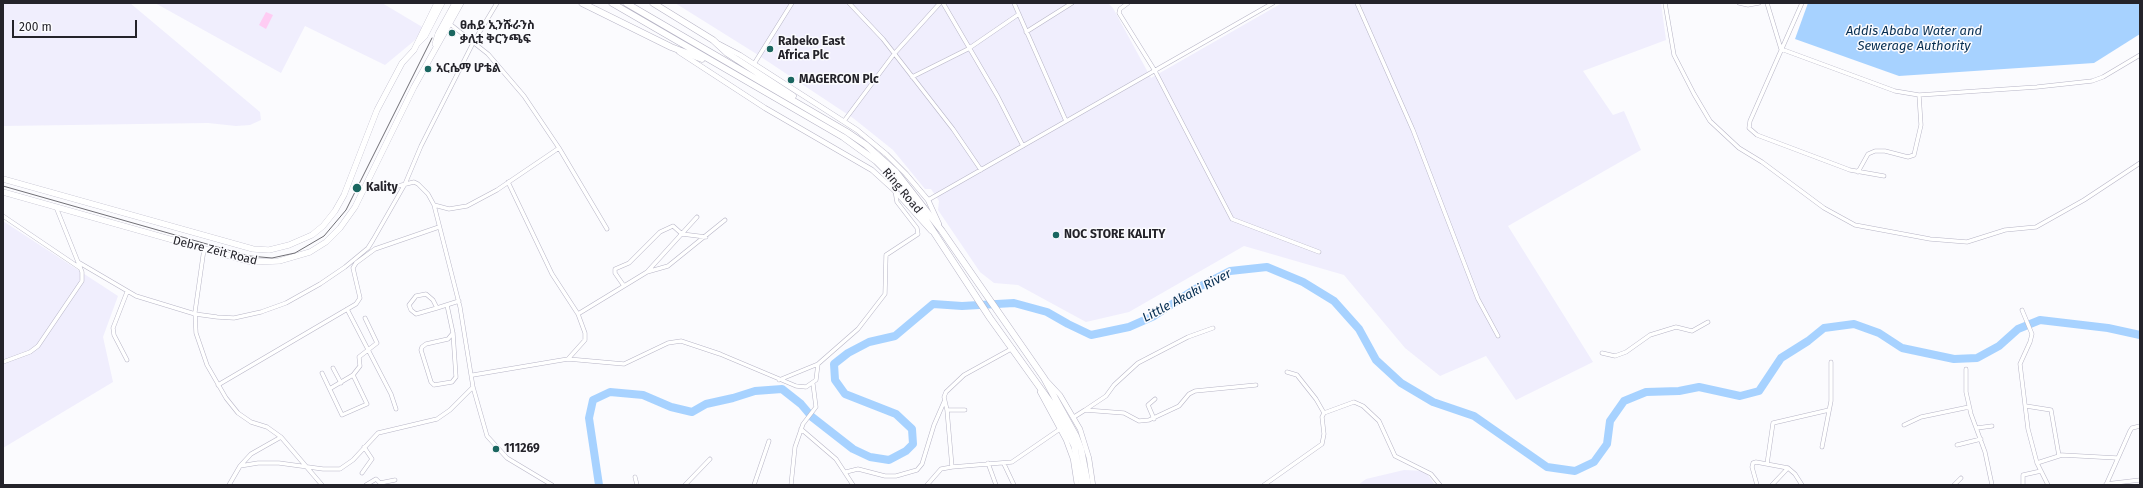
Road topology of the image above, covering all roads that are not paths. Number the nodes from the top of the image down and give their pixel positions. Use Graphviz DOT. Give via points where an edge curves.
graph roads {
  1 [pos="436,3"];
  2 [pos="442,3"];
  3 [pos="455,3"];
  4 [pos="461,3"];
  5 [pos="497,3"];
  6 [pos="582,3"];
  7 [pos="612,3"];
  8 [pos="626,3"];
  9 [pos="653,3"];
  10 [pos="792,3"];
  11 [pos="849,3"];
  12 [pos="941,3"];
  13 [pos="1014,3"];
  14 [pos="1072,3"];
  15 [pos="1128,3"];
  16 [pos="1273,3"];
  17 [pos="1357,3"];
  18 [pos="1665,3"];
  19 [pos="1739,3"];
  20 [pos="1759,3"];
  21 [pos="1767,3"];
  22 [pos="1802,3"];
  23 [pos="1019,14"];
  24 [pos="450,24"];
  25 [pos="1026,32"];
  26 [pos="712,40"];
  27 [pos="473,43"];
  28 [pos="416,44"];
  29 [pos="671,47"];
  30 [pos="435,48"];
  31 [pos="968,49"];
  32 [pos="1782,49"];
  33 [pos="894,54"];
  34 [pos="2140,55"];
  35 [pos="713,62"];
  36 [pos="754,64"];
  37 [pos="1155,70"];
  38 [pos="912,77"];
  39 [pos="1919,95"];
  40 [pos="810,109"];
  41 [pos="844,121"];
  42 [pos="1066,121"];
  43 [pos="1023,146"];
  44 [pos="559,148"];
  45 [pos="2140,163"];
  46 [pos="981,170"];
  47 [pos="1858,172"];
  48 [pos="1884,176"];
  49 [pos="3,179"];
  50 [pos="508,182"];
  51 [pos="405,184"];
  52 [pos="364,189"];
  53 [pos="894,190"];
  54 [pos="3,192"];
  55 [pos="928,200"];
  56 [pos="434,205"];
  57 [pos="56,207"];
  58 [pos="3,216"];
  59 [pos="696,217"];
  60 [pos="725,220"];
  61 [pos="440,227"];
  62 [pos="607,229"];
  63 [pos="942,231"];
  64 [pos="682,234"];
  65 [pos="937,236"];
  66 [pos="706,237"];
  67 [pos="368,248"];
  68 [pos="204,249"];
  69 [pos="375,249"];
  70 [pos="1319,252"];
  71 [pos="78,262"];
  72 [pos="80,268"];
  73 [pos="647,272"];
  74 [pos="624,286"];
  75 [pos="127,292"];
  76 [pos="458,301"];
  77 [pos="447,305"];
  78 [pos="437,308"];
  79 [pos="347,309"];
  80 [pos="2023,312"];
  81 [pos="195,314"];
  82 [pos="578,314"];
  83 [pos="364,318"];
  84 [pos="1708,322"];
  85 [pos="1214,328"];
  86 [pos="453,333"];
  87 [pos="1498,336"];
  88 [pos="1013,348"];
  89 [pos="369,351"];
  90 [pos="1602,353"];
  91 [pos="568,359"];
  92 [pos="127,360"];
  93 [pos="3,362"];
  94 [pos="1831,362"];
  95 [pos="818,364"];
  96 [pos="333,368"];
  97 [pos="1966,369"];
  98 [pos="1287,372"];
  99 [pos="322,373"];
  100 [pos="353,375"];
  101 [pos="473,375"];
  102 [pos="1044,378"];
  103 [pos="780,380"];
  104 [pos="1037,382"];
  105 [pos="341,383"];
  106 [pos="813,384"];
  107 [pos="218,385"];
  108 [pos="1256,385"];
  109 [pos="474,387"];
  110 [pos="331,388"];
  111 [pos="1155,399"];
  112 [pos="945,402"];
  113 [pos="1969,406"];
  114 [pos="2026,406"];
  115 [pos="396,409"];
  116 [pos="947,410"];
  117 [pos="965,410"];
  118 [pos="1085,410"];
  119 [pos="1829,410"];
  120 [pos="1324,413"];
  121 [pos="1074,417"];
  122 [pos="1154,419"];
  123 [pos="1904,425"];
  124 [pos="1992,426"];
  125 [pos="2140,426"];
  126 [pos="1977,428"];
  127 [pos="802,429"];
  128 [pos="1060,429"];
  129 [pos="281,437"];
  130 [pos="1981,439"];
  131 [pos="769,440"];
  132 [pos="1957,445"];
  133 [pos="364,447"];
  134 [pos="1822,448"];
  135 [pos="2059,456"];
  136 [pos="2117,458"];
  137 [pos="710,459"];
  138 [pos="988,463"];
  139 [pos="2037,463"];
  140 [pos="1004,464"];
  141 [pos="1767,464"];
  142 [pos="240,466"];
  143 [pos="308,467"];
  144 [pos="952,467"];
  145 [pos="1788,468"];
  146 [pos="2041,471"];
  147 [pos="846,472"];
  148 [pos="362,473"];
  149 [pos="635,477"];
  150 [pos="1961,478"];
  151 [pos="395,480"];
  152 [pos="2140,480"];
  153 [pos="2106,484"];
  154 [pos="229,485"];
  155 [pos="322,485"];
  156 [pos="366,485"];
  157 [pos="552,485"];
  158 [pos="637,485"];
  159 [pos="685,485"];
  160 [pos="754,485"];
  161 [pos="791,485"];
  162 [pos="853,485"];
  163 [pos="927,485"];
  164 [pos="996,485"];
  165 [pos="1014,485"];
  166 [pos="1077,485"];
  167 [pos="1082,485"];
  168 [pos="1088,485"];
  169 [pos="1093,485"];
  170 [pos="1264,485"];
  171 [pos="1440,485"];
  172 [pos="1757,485"];
  173 [pos="1772,485"];
  174 [pos="1802,485"];
  175 [pos="1954,485"];
  176 [pos="1992,485"];
  177 [pos="2023,485"];
  178 [pos="2048,485"];
  1 -- 28 [label="main road"];
  2 -- 28 [label="main road" via="425,36"];
  3 -- 30 [label="main road" via="438,34"];
  4 -- 24 [label="main road"];
  5 -- 27 [label="street"];
  6 -- 29 [label="highway"];
  7 -- 35 [label="highway, Ring Road"];
  8 -- 40 [label="highway, Ring Road"];
  9 -- 26 [label="highway"];
  10 -- 36 [label="street"];
  11 -- 33 [label="street"];
  12 -- 31 [label="street"];
  12 -- 33 [label="street"];
  13 -- 23 [label="street"];
  14 -- 25 [label="street"];
  15 -- 37 [label="street" via="1120,9 1120,13"];
  16 -- 37 [label="street"];
  17 -- 87 [label="street" via="1413,130 1478,299"];
  18 -- 45 [label="street" via="1674,55 1710,121 1739,148 1824,208 1854,225 1930,239 1967,242 2005,230 2036,227 2084,200"];
  19 -- 20 [label="street"];
  21 -- 32 [label="street"];
  22 -- 32 [label="street"];
  23 -- 25 [label="street"];
  23 -- 31 [label="street"];
  24 -- 27 [label="street"];
  24 -- 30 [label="main road"];
  25 -- 42 [label="street"];
  26 -- 36 [label="street"];
  26 -- 40 [label="highway"];
  27 -- 44 [label="street" via="488,54 509,76"];
  27 -- 51 [label="street" via="421,146"];
  28 -- 49 [label="main road, Debre Zeit Road" via="402,63 377,110 344,195 335,211 312,235 289,245 269,250 253,249"];
  29 -- 35 [label="highway"];
  29 -- 53 [label="street" via="759,104 857,161 882,178"];
  30 -- 52 [label="main road, Debre Zeit Road"];
  31 -- 38 [label="street"];
  31 -- 43 [label="street" via="998,97"];
  32 -- 39 [label="street" via="1895,92"];
  32 -- 47 [label="street" via="1749,128 1757,135"];
  33 -- 38 [label="street"];
  33 -- 41 [label="street"];
  34 -- 39 [label="street" via="2103,77 2092,80 2037,87"];
  35 -- 65 [label="highway, Ring Road" via="876,161 907,193"];
  36 -- 41 [label="street"];
  37 -- 42 [label="street"];
  37 -- 70 [label="street" via="1232,219"];
  38 -- 46 [label="street" via="954,129"];
  39 -- 47 [label="street" via="1921,125 1914,155 1908,157 1875,151 1868,154"];
  40 -- 63 [label="highway, Ring Road" via="879,156 911,189"];
  41 -- 55 [label="street" via="896,163"];
  42 -- 43 [label="street"];
  43 -- 46 [label="street"];
  44 -- 50 [label="street"];
  44 -- 62 [label="street"];
  46 -- 55 [label="street"];
  47 -- 48 [label="street"];
  50 -- 56 [label="street" via="487,196 458,209"];
  50 -- 82 [label="street" via="552,274"];
  51 -- 52 [label="street" via="386,189"];
  51 -- 56 [label="street" via="418,184"];
  51 -- 67 [label="street"];
  52 -- 68 [label="main road, Debre Zeit Road" via="340,228 321,245 298,257 257,262"];
  53 -- 65 [label="street"];
  53 -- 95 [label="street" via="897,202 917,228 918,234 886,255 886,288 882,300 858,329"];
  54 -- 57 [label="main road, Debre Zeit Road"];
  55 -- 63 [label="street"];
  56 -- 61 [label="street"];
  57 -- 68 [label="main road, Debre Zeit Road"];
  57 -- 71 [label="street"];
  58 -- 72 [label="street"];
  59 -- 64 [label="street"];
  60 -- 66 [label="street"];
  61 -- 69 [label="street"];
  61 -- 76 [label="street"];
  63 -- 102 [label="highway, Ring Road"];
  64 -- 66 [label="street"];
  64 -- 73 [label="street"];
  64 -- 74 [label="street" via="678,228 670,227 646,244 629,263 615,269"];
  65 -- 88 [label="highway, Ring Road" via="990,318"];
  66 -- 73 [label="street" via="668,266"];
  67 -- 69 [label="street"];
  67 -- 81 [label="street" via="335,275 286,303 234,318"];
  68 -- 81 [label="street"];
  69 -- 79 [label="street" via="353,268 360,298"];
  71 -- 72 [label="street"];
  71 -- 75 [label="street"];
  72 -- 93 [label="street" via="82,281 38,346 30,352"];
  73 -- 74 [label="street"];
  74 -- 82 [label="street"];
  75 -- 81 [label="street"];
  75 -- 92 [label="street" via="113,328"];
  76 -- 77 [label="street"];
  76 -- 101 [label="street"];
  77 -- 78 [label="street"];
  77 -- 86 [label="street"];
  78 -- 78 [label="street" via="416,314 409,305 416,296 426,294"];
  79 -- 89 [label="street"];
  79 -- 107 [label="street"];
  80 -- 114 [label="street" via="2031,330 2030,342 2020,364"];
  81 -- 107 [label="street" via="199,346"];
  82 -- 91 [label="street" via="586,337"];
  83 -- 89 [label="street" via="377,340 376,346"];
  84 -- 90 [label="street" via="1692,332 1676,327 1650,335 1626,352 1615,356"];
  85 -- 118 [label="street" via="1188,337 1138,363 1106,396"];
  86 -- 86 [label="street" via="455,380 434,385 422,347 448,339"];
  88 -- 104 [label="highway, Ring Road"];
  88 -- 112 [label="street" via="964,375 946,392"];
  89 -- 100 [label="street" via="359,356 360,366"];
  89 -- 115 [label="street"];
  91 -- 101 [label="street"];
  91 -- 103 [label="street" via="624,364 668,343 681,341 720,354"];
  94 -- 119 [label="street"];
  95 -- 103 [label="street"];
  95 -- 106 [label="street"];
  96 -- 105 [label="street"];
  97 -- 113 [label="street"];
  98 -- 120 [label="street" via="1297,375"];
  99 -- 110 [label="street"];
  100 -- 105 [label="street"];
  100 -- 110 [label="street" via="366,405 342,415"];
  101 -- 109 [label="street"];
  102 -- 121 [label="street" via="1060,395"];
  102 -- 168 [label="highway, Ring Road" via="1076,436"];
  103 -- 106 [label="street" via="801,388"];
  104 -- 128 [label="street"];
  104 -- 167 [label="highway, Ring Road" via="1066,428 1078,458"];
  105 -- 110 [label="street"];
  106 -- 127 [label="street" via="815,409"];
  107 -- 129 [label="street" via="238,413"];
  108 -- 122 [label="street" via="1195,391 1179,406"];
  109 -- 133 [label="street" via="450,410 436,419 382,432"];
  109 -- 157 [label="street" via="487,436 494,445 507,458"];
  111 -- 122 [label="street" via="1148,405"];
  112 -- 116 [label="street"];
  112 -- 147 [label="street" via="934,425 922,464 917,470 896,476 884,476 858,469"];
  113 -- 123 [label="street" via="1921,417"];
  113 -- 126 [label="street"];
  114 -- 135 [label="street" via="2051,410"];
  114 -- 139 [label="street" via="2028,429"];
  116 -- 117 [label="street"];
  116 -- 144 [label="street"];
  118 -- 121 [label="street"];
  118 -- 122 [label="street" via="1124,413 1139,421"];
  119 -- 134 [label="street"];
  119 -- 141 [label="street" via="1773,423"];
  120 -- 170 [label="street" via="1322,444"];
  120 -- 171 [label="street" via="1350,403 1358,403 1379,421 1395,456 1431,474"];
  121 -- 169 [label="street" via="1085,442"];
  124 -- 126 [label="street"];
  125 -- 136 [label="street" via="2132,428"];
  126 -- 130 [label="street"];
  127 -- 147 [label="street" via="836,459"];
  127 -- 161 [label="street" via="795,447"];
  128 -- 140 [label="street" via="1029,452"];
  128 -- 166 [label="street" via="1073,459"];
  129 -- 142 [label="street" via="251,454"];
  129 -- 143 [label="street"];
  130 -- 132 [label="street"];
  130 -- 176 [label="street"];
  131 -- 160 [label="street"];
  133 -- 143 [label="street" via="353,460 340,469"];
  133 -- 148 [label="street" via="372,459"];
  135 -- 136 [label="street"];
  135 -- 139 [label="street"];
  136 -- 153 [label="street"];
  137 -- 159 [label="street"];
  138 -- 140 [label="street"];
  138 -- 144 [label="street"];
  138 -- 164 [label="street"];
  139 -- 146 [label="street"];
  140 -- 165 [label="street"];
  141 -- 145 [label="street"];
  141 -- 172 [label="street" via="1752,464"];
  142 -- 143 [label="street" via="279,463"];
  142 -- 154 [label="street"];
  143 -- 155 [label="street"];
  144 -- 163 [label="street" via="941,468"];
  145 -- 173 [label="street"];
  145 -- 174 [label="street"];
  146 -- 177 [label="street" via="2023,475"];
  146 -- 178 [label="street"];
  147 -- 162 [label="street"];
  149 -- 158 [label="street"];
  150 -- 175 [label="street"];
  151 -- 156 [label="street" via="380,483 376,479"];
  152 -- 153 [label="street"];
}
